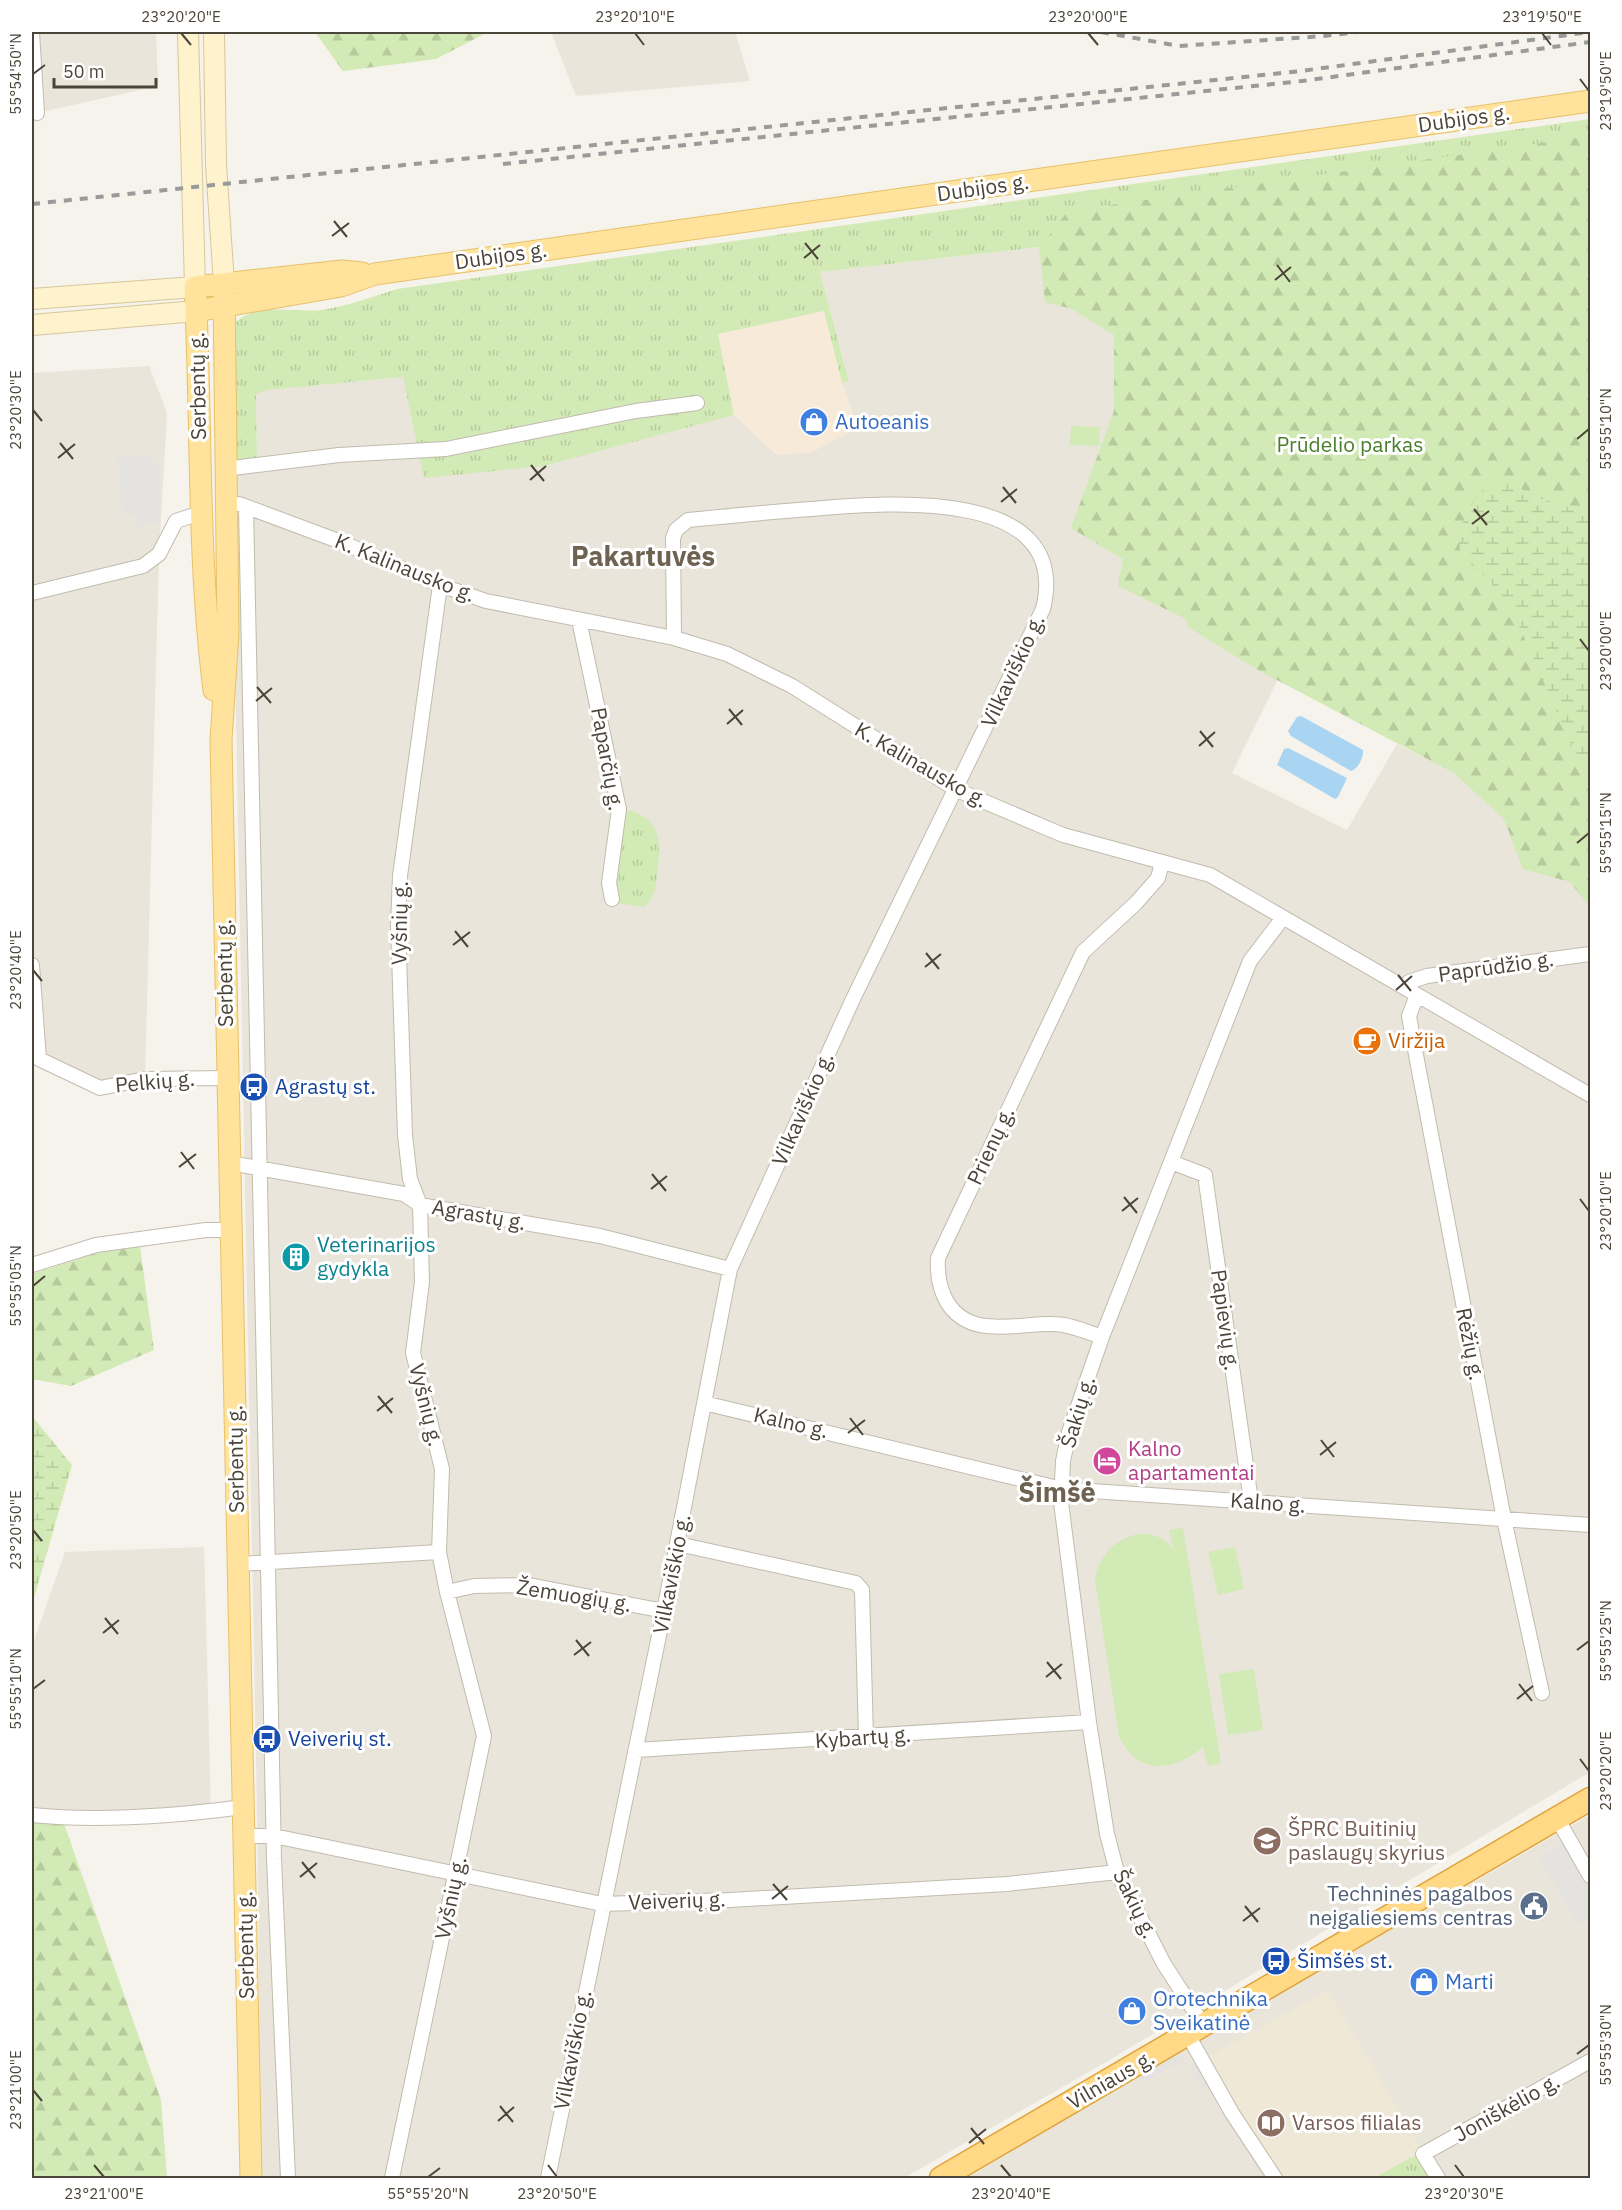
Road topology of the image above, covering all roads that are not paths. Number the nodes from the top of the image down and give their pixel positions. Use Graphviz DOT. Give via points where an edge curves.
graph roads {
  1 [pos="32,32"];
  2 [pos="188,32"];
  3 [pos="214,32"];
  4 [pos="1590,101"];
  5 [pos="33,117"];
  6 [pos="375,274"];
  7 [pos="224,284"];
  8 [pos="195,286"];
  9 [pos="32,299"];
  10 [pos="225,307"];
  11 [pos="196,311"];
  12 [pos="32,325"];
  13 [pos="697,403"];
  14 [pos="224,469"];
  15 [pos="225,500"];
  16 [pos="246,507"];
  17 [pos="200,513"];
  18 [pos="440,585"];
  19 [pos="32,593"];
  20 [pos="579,620"];
  21 [pos="674,638"];
  22 [pos="221,740"];
  23 [pos="957,790"];
  24 [pos="1162,863"];
  25 [pos="612,899"];
  26 [pos="1282,919"];
  27 [pos="1590,954"];
  28 [pos="32,965"];
  29 [pos="1411,992"];
  30 [pos="227,1078"];
  31 [pos="1590,1095"];
  32 [pos="1171,1161"];
  33 [pos="230,1162"];
  34 [pos="260,1166"];
  35 [pos="420,1205"];
  36 [pos="231,1230"];
  37 [pos="32,1265"];
  38 [pos="730,1269"];
  39 [pos="1102,1337"];
  40 [pos="704,1403"];
  41 [pos="1062,1489"];
  42 [pos="1251,1502"];
  43 [pos="1504,1519"];
  44 [pos="1590,1525"];
  45 [pos="678,1544"];
  46 [pos="439,1552"];
  47 [pos="269,1563"];
  48 [pos="238,1564"];
  49 [pos="447,1592"];
  50 [pos="664,1611"];
  51 [pos="1542,1693"];
  52 [pos="1089,1722"];
  53 [pos="866,1738"];
  54 [pos="636,1750"];
  55 [pos="1590,1799"];
  56 [pos="243,1807"];
  57 [pos="32,1815"];
  58 [pos="1557,1818"];
  59 [pos="244,1836"];
  60 [pos="274,1836"];
  61 [pos="1117,1872"];
  62 [pos="456,1873"];
  63 [pos="1590,1876"];
  64 [pos="602,1904"];
  65 [pos="1196,2031"];
  66 [pos="1590,2061"];
  67 [pos="251,2178"];
  68 [pos="288,2178"];
  69 [pos="392,2178"];
  70 [pos="548,2178"];
  71 [pos="941,2178"];
  72 [pos="1275,2178"];
  73 [pos="1438,2178"];
  1 -- 5 [label="street"];
  2 -- 8 [label="main road, Serbentų g."];
  3 -- 7 [label="main road, Serbentų g." via="216,165"];
  4 -- 6 [label="main road, Dubijos g."];
  6 -- 7 [label="main road, Dubijos g." via="342,272"];
  6 -- 10 [label="main road, Dubijos g." via="341,286"];
  7 -- 8 [label="main road, Dubijos g."];
  7 -- 10 [label="main road, Serbentų g."];
  8 -- 9 [label="main road, Dubijos g."];
  8 -- 11 [label="main road, Serbentų g."];
  10 -- 11 [label="main road, Dubijos g."];
  10 -- 14 [label="main road, Serbentų g."];
  11 -- 12 [label="main road, Dubijos g."];
  11 -- 17 [label="main road, Serbentų g."];
  13 -- 14 [label="street" via="636,411 446,449 339,455"];
  14 -- 15 [label="main road, Serbentų g."];
  15 -- 16 [label="street, K. Kalinausko g."];
  15 -- 22 [label="main road, Serbentų g." via="228,633"];
  16 -- 18 [label="street, K. Kalinausko g."];
  16 -- 34 [label="street"];
  17 -- 19 [label="street" via="176,521 159,554 143,566"];
  17 -- 22 [label="main road, Serbentų g." via="207,635"];
  18 -- 20 [label="street, K. Kalinausko g." via="486,601"];
  18 -- 35 [label="street, Vyšnių g." via="400,876 398,925 405,1135 410,1179"];
  20 -- 21 [label="street, K. Kalinausko g."];
  20 -- 25 [label="street, Paparčių g." via="619,809 609,883"];
  21 -- 23 [label="street, K. Kalinausko g." via="727,654 792,686"];
  21 -- 23 [label="street, Vilkaviškio g." via="673,538 688,520 916,503 988,516 1007,524 1036,548 1047,591 1043,609"];
  22 -- 30 [label="main road, Serbentų g."];
  23 -- 24 [label="street, K. Kalinausko g." via="1063,835"];
  23 -- 38 [label="street, Vilkaviškio g." via="853,999"];
  24 -- 26 [label="street, K. Kalinausko g." via="1210,875"];
  24 -- 39 [label="street, Prienų g." via="1158,878 1136,903 1083,952 938,1258 940,1289 965,1321 988,1327 1056,1323"];
  26 -- 29 [label="street, K. Kalinausko g."];
  26 -- 32 [label="street, Šakių g." via="1250,961"];
  27 -- 29 [label="street, Paprūdžio g." via="1427,976 1409,982"];
  28 -- 30 [label="street, Pelkių g." via="39,1059 100,1088 145,1079"];
  29 -- 31 [label="street, K. Kalinausko g."];
  29 -- 43 [label="street, Rėžių g." via="1409,1016"];
  30 -- 33 [label="main road, Serbentų g."];
  32 -- 39 [label="street, Šakių g."];
  32 -- 42 [label="street, Papievių g." via="1205,1175"];
  33 -- 34 [label="street, Agrastų g."];
  33 -- 36 [label="main road, Serbentų g."];
  34 -- 35 [label="street, Agrastų g." via="404,1194"];
  34 -- 47 [label="street"];
  35 -- 38 [label="street, Agrastų g." via="600,1236"];
  35 -- 46 [label="street, Vyšnių g." via="422,1282 413,1353 442,1469"];
  36 -- 37 [label="street" via="96,1245"];
  36 -- 48 [label="main road, Serbentų g."];
  38 -- 40 [label="street, Vilkaviškio g."];
  39 -- 41 [label="street, Šakių g." via="1069,1432"];
  40 -- 41 [label="street, Kalno g."];
  40 -- 45 [label="street, Vilkaviškio g."];
  41 -- 42 [label="street, Kalno g."];
  41 -- 52 [label="street, Šakių g." via="1061,1514"];
  42 -- 43 [label="street, Kalno g."];
  43 -- 44 [label="street, Kalno g."];
  43 -- 51 [label="street, Rėžių g."];
  45 -- 50 [label="street, Vilkaviškio g."];
  45 -- 53 [label="street" via="856,1583 862,1590"];
  46 -- 47 [label="street"];
  46 -- 49 [label="street, Vyšnių g."];
  47 -- 48 [label="street"];
  47 -- 60 [label="street"];
  48 -- 56 [label="main road, Serbentų g."];
  49 -- 50 [label="street, Žemuogių g." via="474,1586 529,1586"];
  49 -- 62 [label="street, Vyšnių g." via="484,1736"];
  50 -- 54 [label="street, Vilkaviškio g."];
  52 -- 53 [label="street, Kybartų g."];
  52 -- 61 [label="street, Šakių g."];
  53 -- 54 [label="street, Kybartų g."];
  54 -- 64 [label="street, Vilkaviškio g."];
  55 -- 58 [label="highway, Vilniaus g."];
  56 -- 57 [label="street" via="62,1818"];
  56 -- 59 [label="main road, Serbentų g."];
  58 -- 63 [label="street"];
  58 -- 65 [label="highway, Vilniaus g."];
  59 -- 60 [label="street, Veiverių g."];
  59 -- 67 [label="main road, Serbentų g."];
  60 -- 62 [label="street, Veiverių g."];
  60 -- 68 [label="street"];
  61 -- 64 [label="street, Veiverių g." via="976,1886"];
  61 -- 65 [label="street, Šakių g."];
  62 -- 64 [label="street, Veiverių g."];
  62 -- 69 [label="street, Vyšnių g."];
  64 -- 70 [label="street, Vilkaviškio g."];
  65 -- 71 [label="highway, Vilniaus g."];
  65 -- 72 [label="street, Šakių g." via="1233,2113"];
  66 -- 73 [label="street, Joniškėlio g." via="1424,2154"];
}
